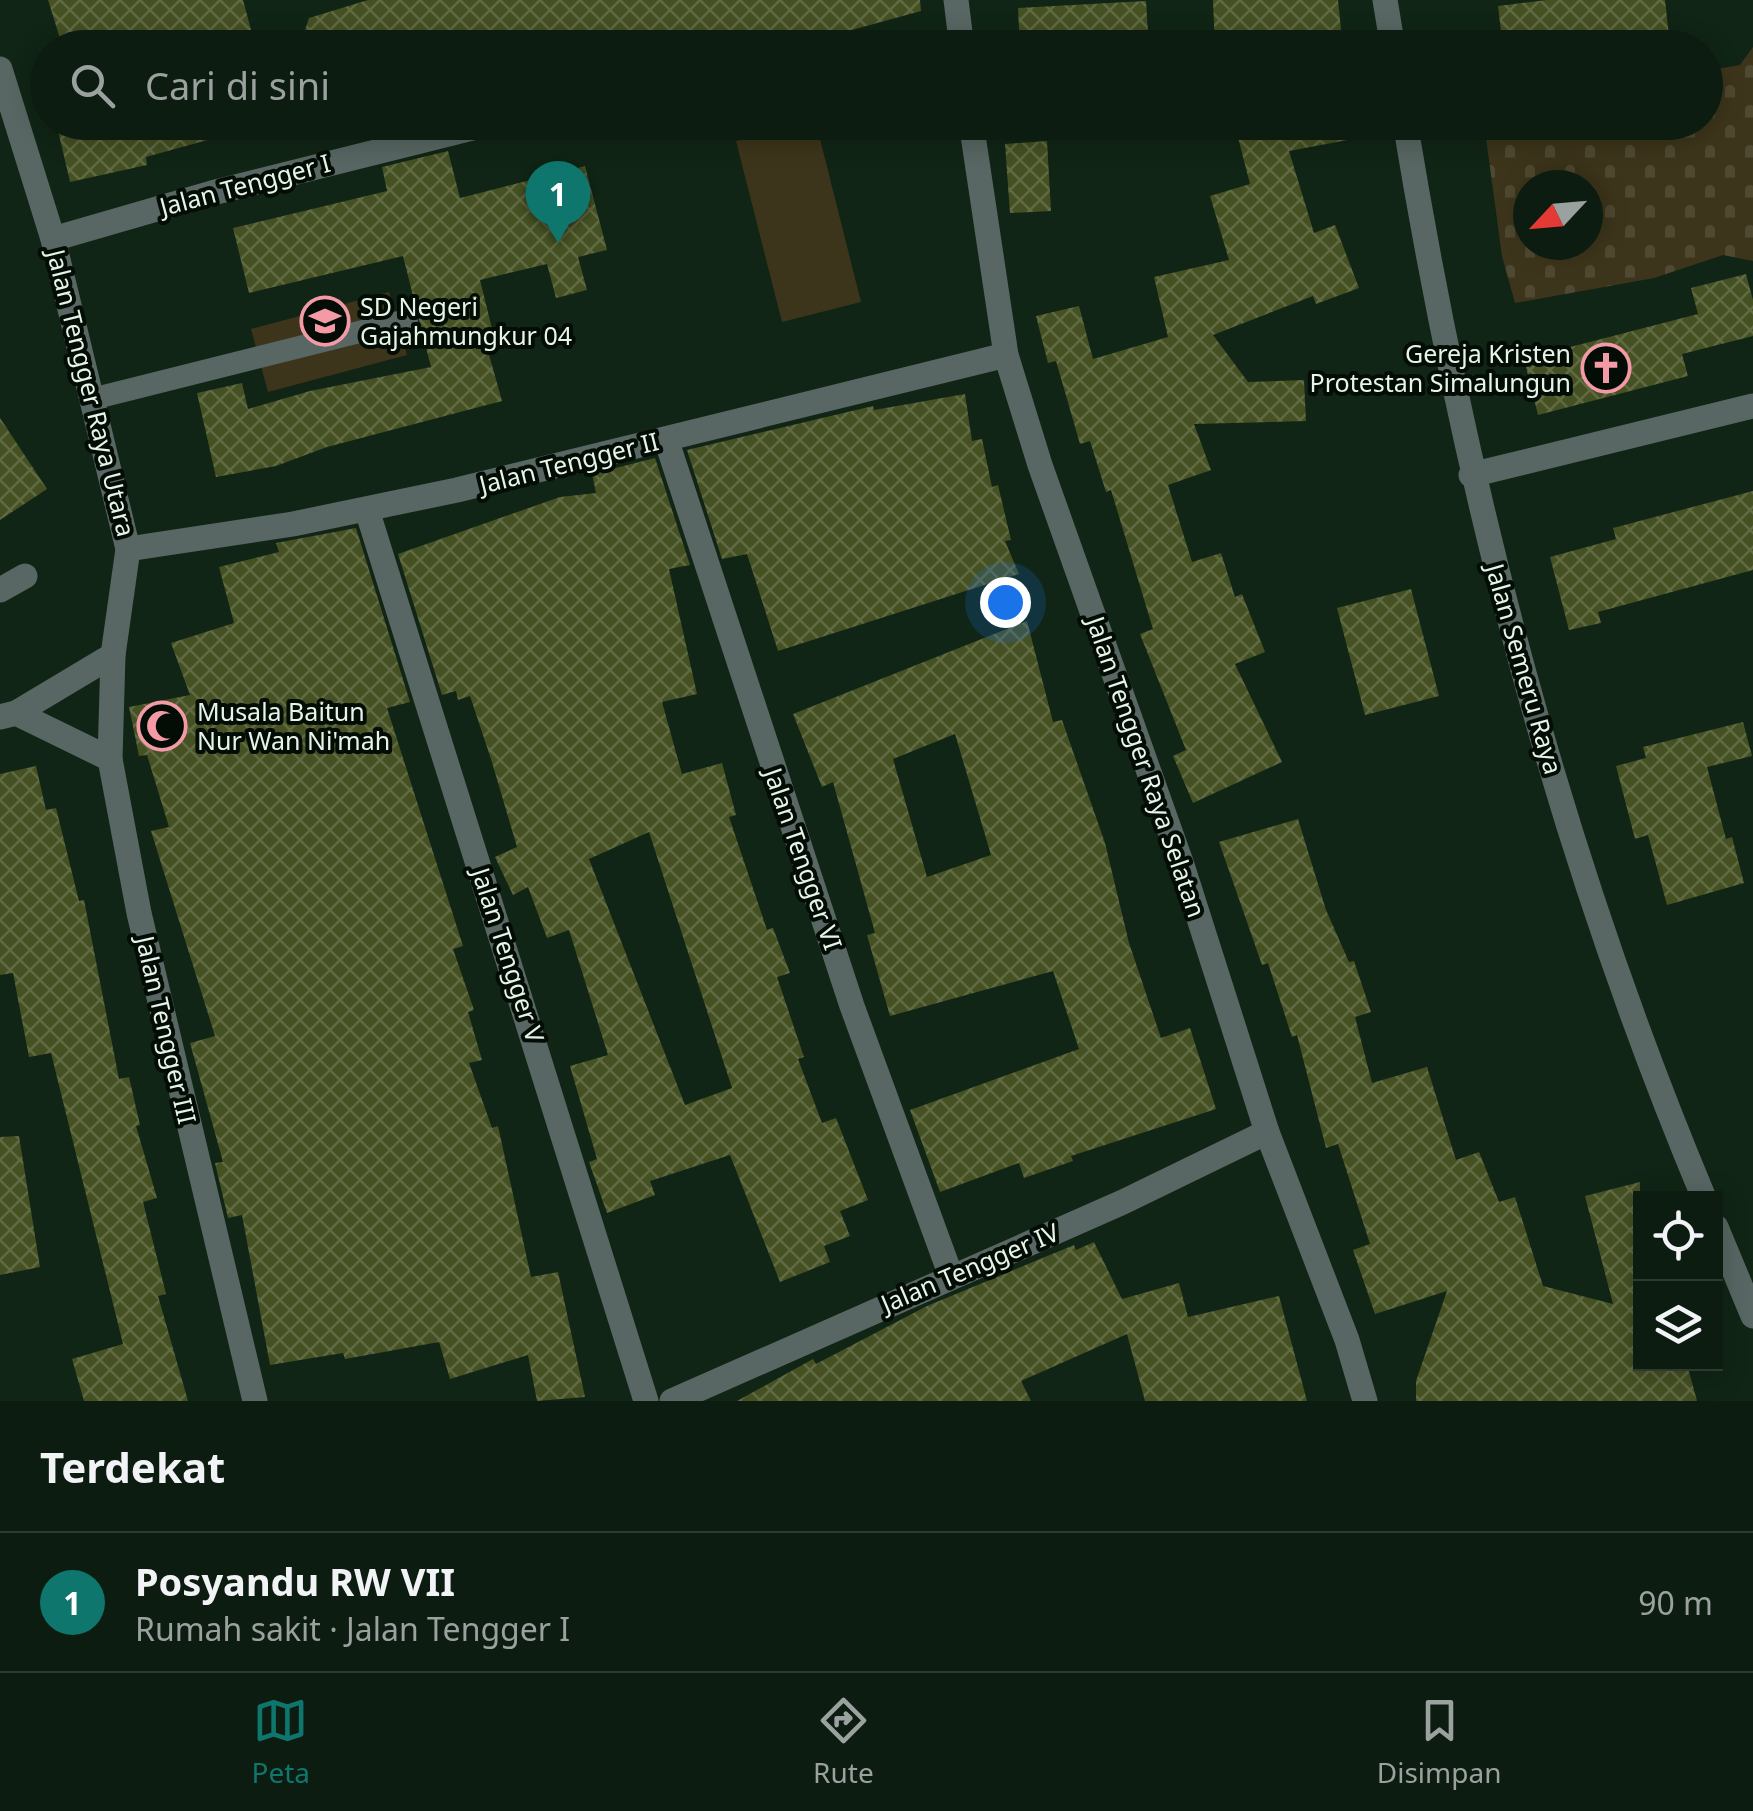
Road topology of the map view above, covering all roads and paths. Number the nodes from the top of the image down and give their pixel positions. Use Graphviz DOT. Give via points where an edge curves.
graph roads {
  1 [pos="956,0"];
  2 [pos="1385,0"];
  3 [pos="960,30"];
  4 [pos="1390,30"];
  5 [pos="0,69"];
  6 [pos="423,140"];
  7 [pos="974,140"];
  8 [pos="1408,140"];
  9 [pos="54,238"];
  10 [pos="407,320"];
  11 [pos="1006,356"];
  12 [pos="96,398"];
  13 [pos="1753,406"];
  14 [pos="666,439"];
  15 [pos="1471,476"];
  16 [pos="367,510"];
  17 [pos="128,549"];
  18 [pos="25,576"];
  19 [pos="0,590"];
  20 [pos="113,655"];
  21 [pos="8,715"];
  22 [pos="110,759"];
  23 [pos="1267,1132"];
  24 [pos="1701,1191"];
  25 [pos="1723,1244"];
  26 [pos="951,1276"];
  27 [pos="1753,1316"];
  28 [pos="255,1401"];
  29 [pos="646,1401"];
  30 [pos="672,1401"];
  31 [pos="1365,1401"];
  1 -- 3 [label="street"];
  2 -- 4 [label="street"];
  5 -- 9 [label="street, Jalan Tengger Raya Utara"];
  6 -- 9 [label="street, Jalan Tengger I"];
  7 -- 11 [label="street, Jalan Tengger Raya Selatan"];
  8 -- 15 [label="street, Jalan Semeru Raya"];
  9 -- 12 [label="street, Jalan Tengger Raya Utara"];
  10 -- 12 [label="lane"];
  11 -- 14 [label="street, Jalan Tengger II"];
  11 -- 23 [label="street, Jalan Tengger Raya Selatan"];
  12 -- 17 [label="street, Jalan Tengger Raya Utara"];
  13 -- 15 [label="street"];
  14 -- 16 [label="street, Jalan Tengger II"];
  14 -- 26 [label="street, Jalan Tengger VI" via="822,919"];
  15 -- 24 [label="street, Jalan Semeru Raya" via="1586,886"];
  16 -- 17 [label="street, Jalan Tengger II"];
  16 -- 29 [label="street, Jalan Tengger V"];
  17 -- 20 [label="street, Jalan Tengger Raya Utara"];
  18 -- 19 [label="street"];
  20 -- 21 [label="street"];
  20 -- 22 [label="street, Jalan Tengger III"];
  21 -- 22 [label="street"];
  22 -- 28 [label="street, Jalan Tengger III" via="139,913"];
  23 -- 26 [label="street, Jalan Tengger IV"];
  23 -- 31 [label="street, Jalan Tengger Raya Selatan"];
  25 -- 27 [label="street"];
  26 -- 30 [label="street, Jalan Tengger IV"];
}
